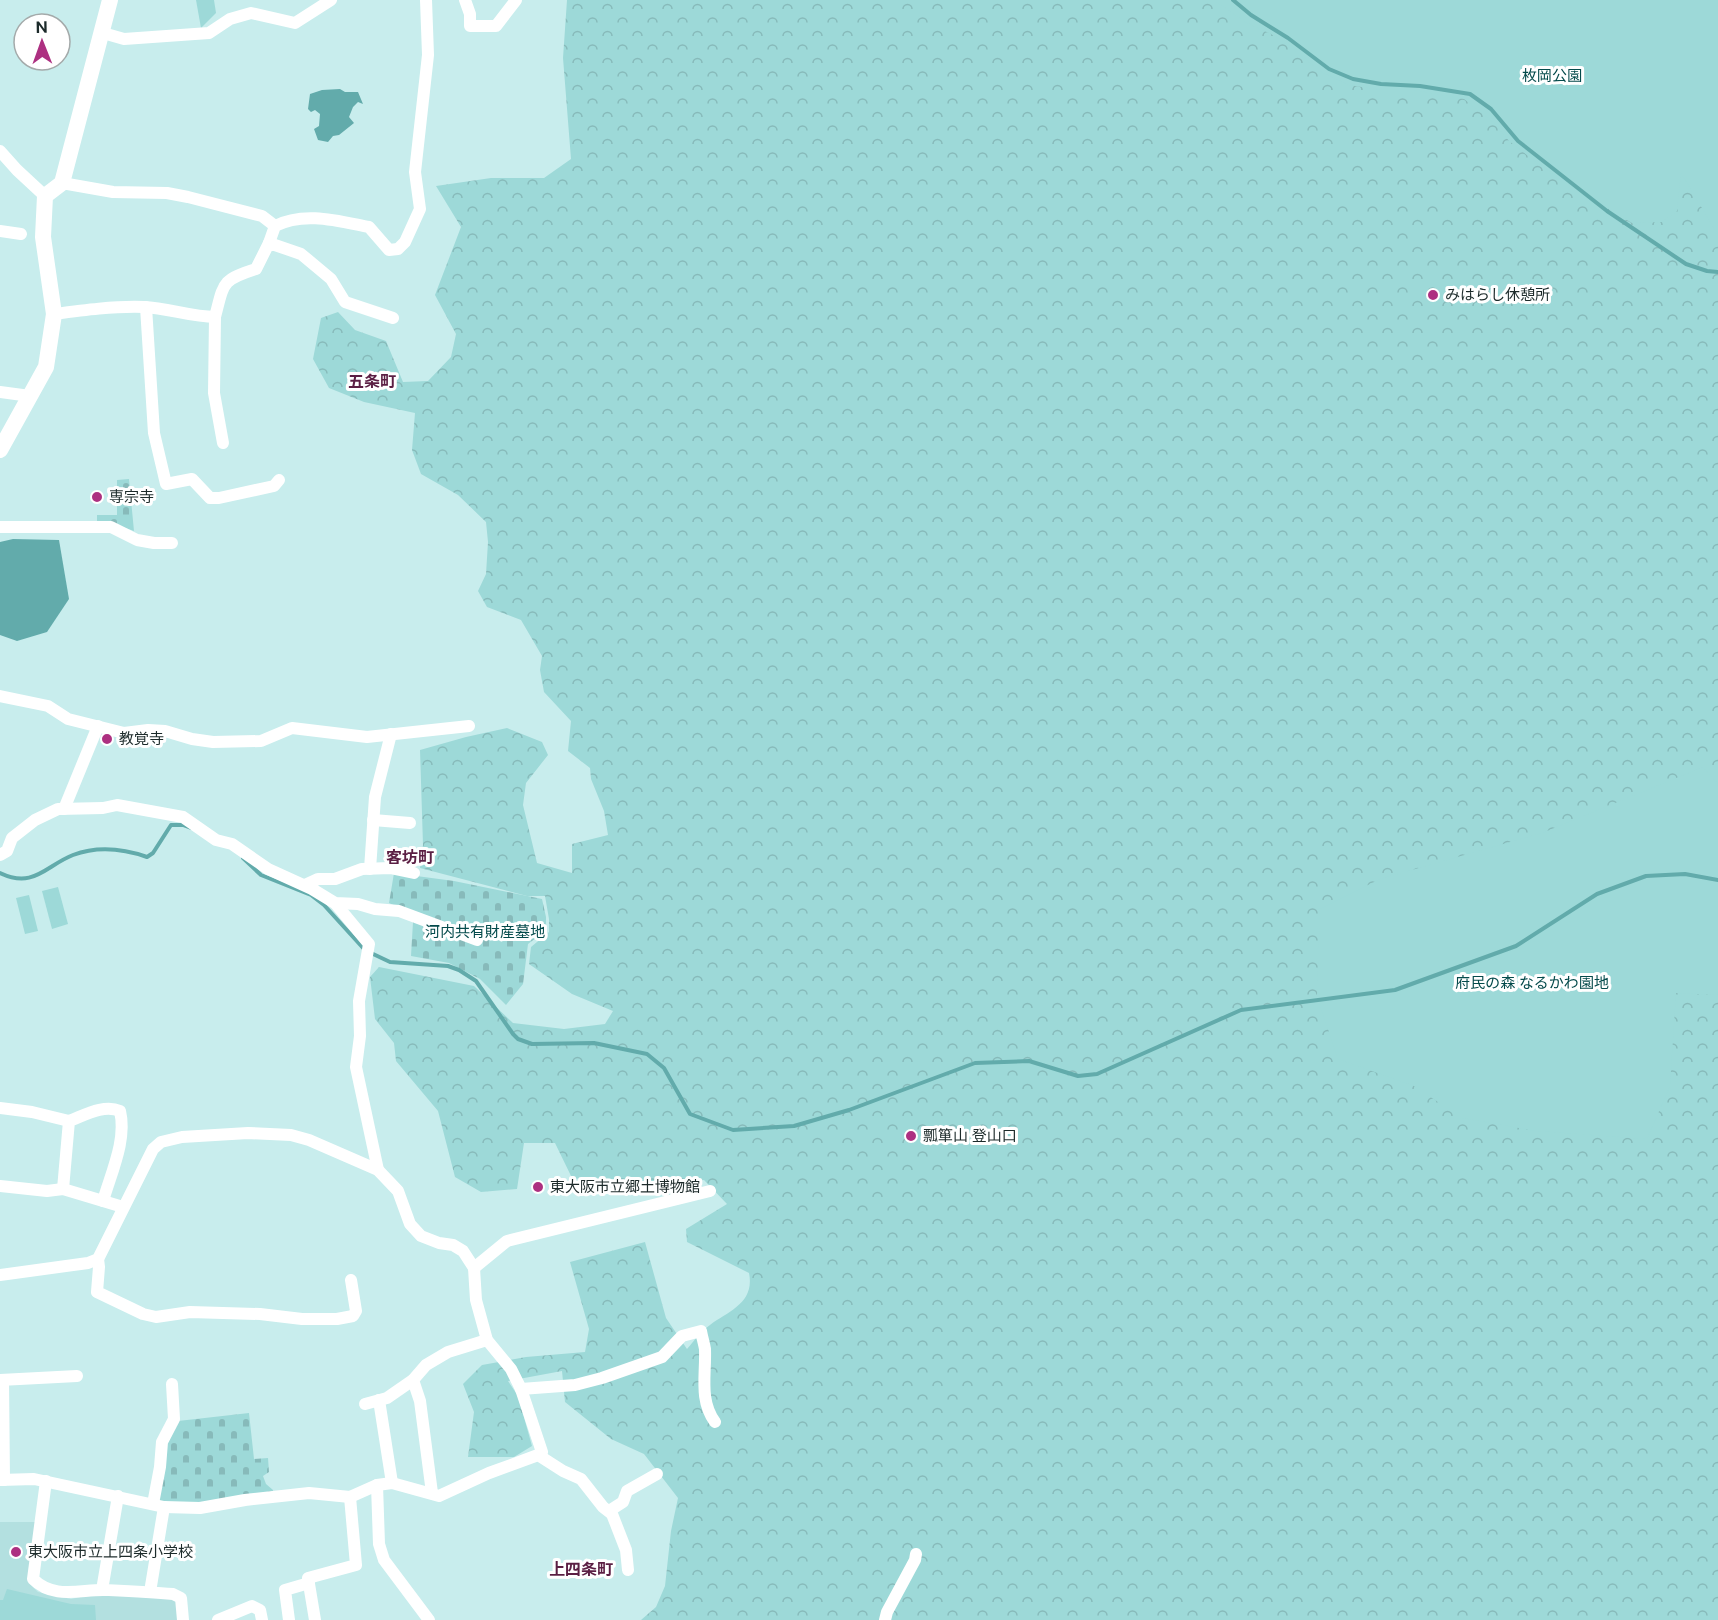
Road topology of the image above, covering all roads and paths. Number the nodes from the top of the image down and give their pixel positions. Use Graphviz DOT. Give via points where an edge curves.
graph roads {
  1 [pos="110,0"];
  2 [pos="331,0"];
  3 [pos="426,0"];
  4 [pos="465,0"];
  5 [pos="516,0"];
  6 [pos="103,33"];
  7 [pos="0,151"];
  8 [pos="62,183"];
  9 [pos="45,196"];
  10 [pos="275,226"];
  11 [pos="0,231"];
  12 [pos="21,234"];
  13 [pos="268,243"];
  14 [pos="146,307"];
  15 [pos="54,314"];
  16 [pos="215,317"];
  17 [pos="393,318"];
  18 [pos="0,392"];
  19 [pos="30,396"];
  20 [pos="223,443"];
  21 [pos="0,450"];
  22 [pos="279,480"];
  23 [pos="0,527"];
  24 [pos="172,543"];
  25 [pos="0,696"];
  26 [pos="98,726"];
  27 [pos="469,726"];
  28 [pos="391,734"];
  29 [pos="64,809"];
  30 [pos="373,820"];
  31 [pos="410,823"];
  32 [pos="0,855"];
  33 [pos="370,869"];
  34 [pos="414,873"];
  35 [pos="305,885"];
  36 [pos="335,903"];
  37 [pos="477,940"];
  38 [pos="0,1108"];
  39 [pos="69,1121"];
  40 [pos="378,1170"];
  41 [pos="0,1186"];
  42 [pos="63,1189"];
  43 [pos="710,1191"];
  44 [pos="103,1201"];
  45 [pos="123,1208"];
  46 [pos="98,1259"];
  47 [pos="474,1268"];
  48 [pos="0,1275"];
  49 [pos="351,1280"];
  50 [pos="488,1340"];
  51 [pos="77,1376"];
  52 [pos="2,1380"];
  53 [pos="413,1380"];
  54 [pos="172,1384"];
  55 [pos="521,1389"];
  56 [pos="379,1400"];
  57 [pos="365,1404"];
  58 [pos="715,1422"];
  59 [pos="538,1455"];
  60 [pos="657,1474"];
  61 [pos="2,1480"];
  62 [pos="46,1481"];
  63 [pos="392,1483"];
  64 [pos="377,1485"];
  65 [pos="432,1493"];
  66 [pos="118,1496"];
  67 [pos="350,1497"];
  68 [pos="158,1506"];
  69 [pos="609,1511"];
  70 [pos="916,1554"];
  71 [pos="628,1570"];
  72 [pos="309,1583"];
  73 [pos="102,1590"];
  74 [pos="150,1592"];
  75 [pos="183,1620"];
  76 [pos="218,1620"];
  77 [pos="262,1620"];
  78 [pos="290,1620"];
  79 [pos="315,1620"];
  80 [pos="429,1620"];
  81 [pos="885,1620"];
  1 -- 6 [label="street"];
  2 -- 6 [label="street" via="295,23 251,13 230,19 209,33 124,39"];
  3 -- 10 [label="street" via="428,55 415,172 420,209 405,242 398,249 389,249 369,226 315,216"];
  4 -- 5 [label="street" via="470,26 496,26"];
  6 -- 8 [label="street"];
  7 -- 9 [label="street"];
  8 -- 9 [label="street"];
  8 -- 10 [label="street" via="112,192 188,197 262,216"];
  9 -- 15 [label="street" via="43,237"];
  10 -- 13 [label="street"];
  11 -- 12 [label="street"];
  13 -- 16 [label="street" via="256,269 233,276 223,285"];
  13 -- 17 [label="street" via="301,254 331,279 345,302"];
  14 -- 15 [label="street"];
  14 -- 16 [label="street"];
  14 -- 22 [label="street" via="154,432 166,484 192,479 210,498 219,498 274,486"];
  15 -- 19 [label="street" via="46,368"];
  16 -- 20 [label="street" via="214,393"];
  18 -- 19 [label="street"];
  19 -- 21 [label="street"];
  23 -- 24 [label="street" via="111,527 137,540"];
  25 -- 26 [label="street" via="48,706 68,719"];
  26 -- 28 [label="street" via="124,733 165,731 213,742 261,741 292,728 367,737"];
  26 -- 29 [label="street"];
  27 -- 28 [label="street"];
  28 -- 30 [label="street"];
  29 -- 32 [label="street" via="35,820 12,837 7,851"];
  29 -- 35 [label="street" via="117,805 183,817 268,869"];
  30 -- 31 [label="street"];
  30 -- 33 [label="street"];
  33 -- 34 [label="street"];
  33 -- 35 [label="street"];
  35 -- 36 [label="street"];
  36 -- 37 [label="street" via="399,911"];
  36 -- 40 [label="street" via="369,944 359,1001 356,1067"];
  38 -- 39 [label="street"];
  39 -- 42 [label="street"];
  39 -- 44 [label="street" via="104,1108 120,1111 122,1134"];
  40 -- 45 [label="street" via="291,1136 248,1133 182,1137 161,1142 153,1149"];
  40 -- 47 [label="street" via="398,1191 411,1224 421,1236 463,1251"];
  41 -- 42 [label="street"];
  42 -- 44 [label="street"];
  43 -- 47 [label="street" via="507,1241"];
  44 -- 45 [label="street"];
  45 -- 46 [label="street"];
  46 -- 48 [label="street"];
  46 -- 49 [label="street" via="97,1292 156,1317 190,1312 314,1319 354,1316"];
  47 -- 50 [label="street" via="476,1300"];
  50 -- 53 [label="street" via="448,1352 426,1365"];
  50 -- 55 [label="street"];
  51 -- 52 [label="street"];
  52 -- 61 [label="street"];
  53 -- 56 [label="street"];
  53 -- 65 [label="street" via="420,1401"];
  54 -- 68 [label="street" via="174,1419 162,1442"];
  55 -- 58 [label="street" via="575,1385 602,1378 662,1357 682,1336 701,1331 705,1348 703,1390"];
  55 -- 59 [label="street" via="542,1452"];
  56 -- 57 [label="street"];
  56 -- 63 [label="street"];
  59 -- 65 [label="street" via="444,1495"];
  59 -- 69 [label="street" via="581,1479"];
  60 -- 69 [label="street" via="627,1491 623,1502"];
  61 -- 62 [label="street"];
  62 -- 66 [label="street"];
  62 -- 73 [label="street" via="33,1579 40,1586 70,1594"];
  63 -- 64 [label="street"];
  63 -- 65 [label="street"];
  64 -- 67 [label="street"];
  64 -- 80 [label="street" via="379,1544 384,1560"];
  66 -- 68 [label="street"];
  66 -- 73 [label="street"];
  67 -- 68 [label="street" via="309,1493 200,1508"];
  67 -- 72 [label="street" via="356,1564 308,1578"];
  68 -- 74 [label="street"];
  69 -- 71 [label="street" via="626,1550"];
  70 -- 81 [label="street"];
  72 -- 78 [label="street" via="285,1590"];
  72 -- 79 [label="street"];
  73 -- 74 [label="street"];
  74 -- 75 [label="street" via="181,1598"];
  76 -- 77 [label="street" via="252,1606 260,1610"];
}
